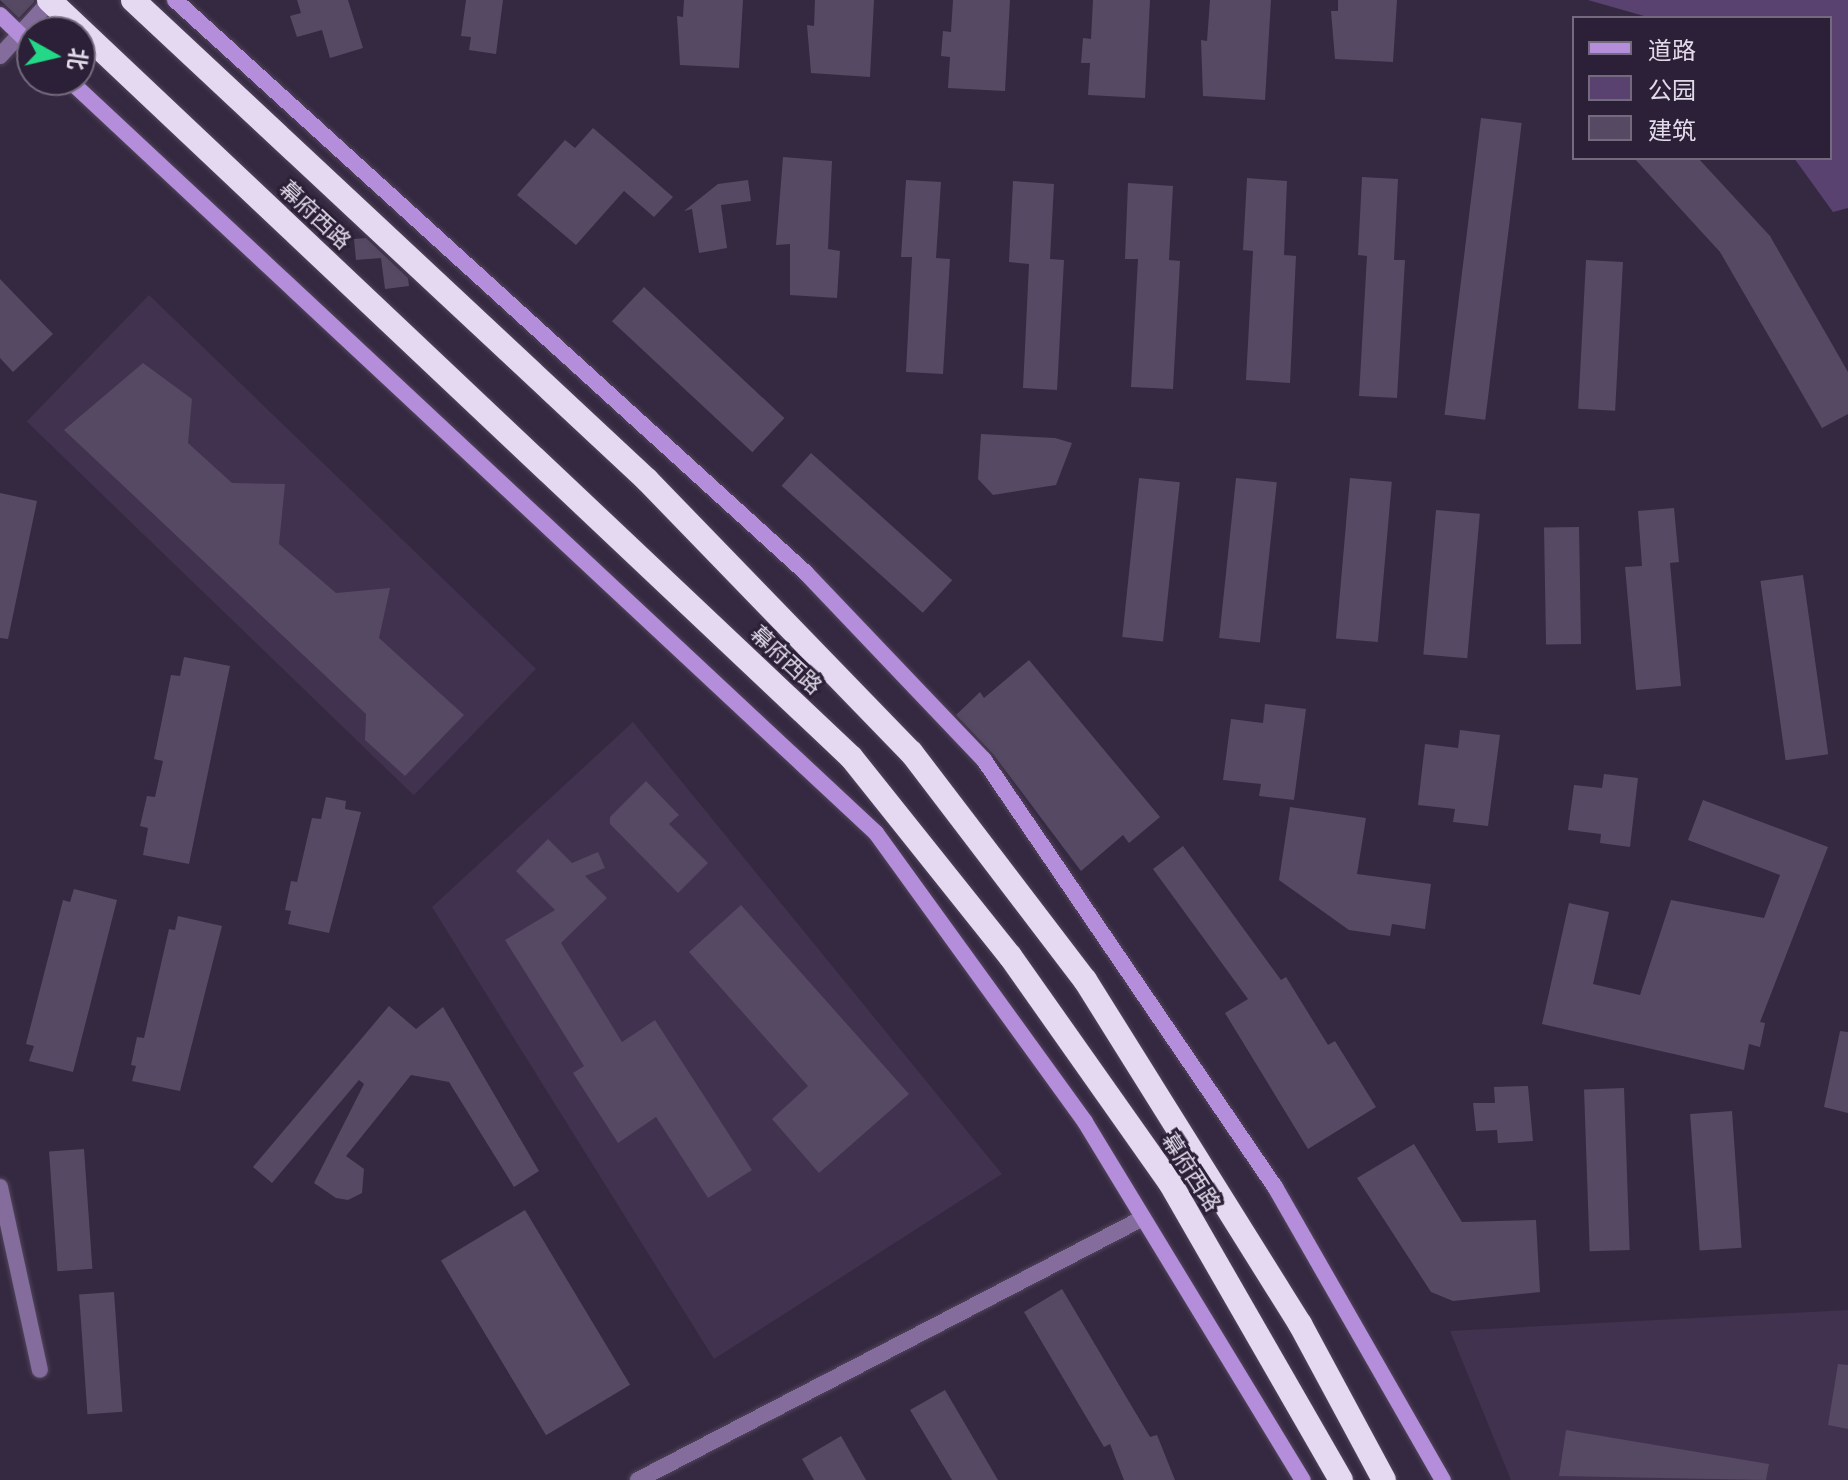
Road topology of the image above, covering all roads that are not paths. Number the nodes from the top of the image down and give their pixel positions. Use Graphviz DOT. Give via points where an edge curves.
graph roads {
  1 [pos="50,0"];
  2 [pos="133,0"];
  3 [pos="175,0"];
  4 [pos="0,15"];
  5 [pos="35,16"];
  6 [pos="16,31"];
  7 [pos="16,37"];
  8 [pos="0,56"];
  9 [pos="86,96"];
  10 [pos="0,1187"];
  11 [pos="1143,1218"];
  12 [pos="40,1370"];
  13 [pos="638,1480"];
  14 [pos="1303,1480"];
  15 [pos="1341,1480"];
  16 [pos="1384,1480"];
  17 [pos="1443,1480"];
  1 -- 5 [label="street"];
  1 -- 15 [label="highway, 幕府西路" via="851,757 1010,956 1169,1181"];
  2 -- 16 [label="highway, 幕府西路" via="647,480 911,752 1110,1018 1300,1324"];
  3 -- 17 [label="main road" via="806,573 984,760 1275,1187"];
  4 -- 6 [label="main road"];
  7 -- 8 [label="street"];
  9 -- 11 [label="main road" via="876,833 1085,1122"];
  10 -- 12 [label="street"];
  11 -- 13 [label="street"];
  11 -- 14 [label="main road"];
}
